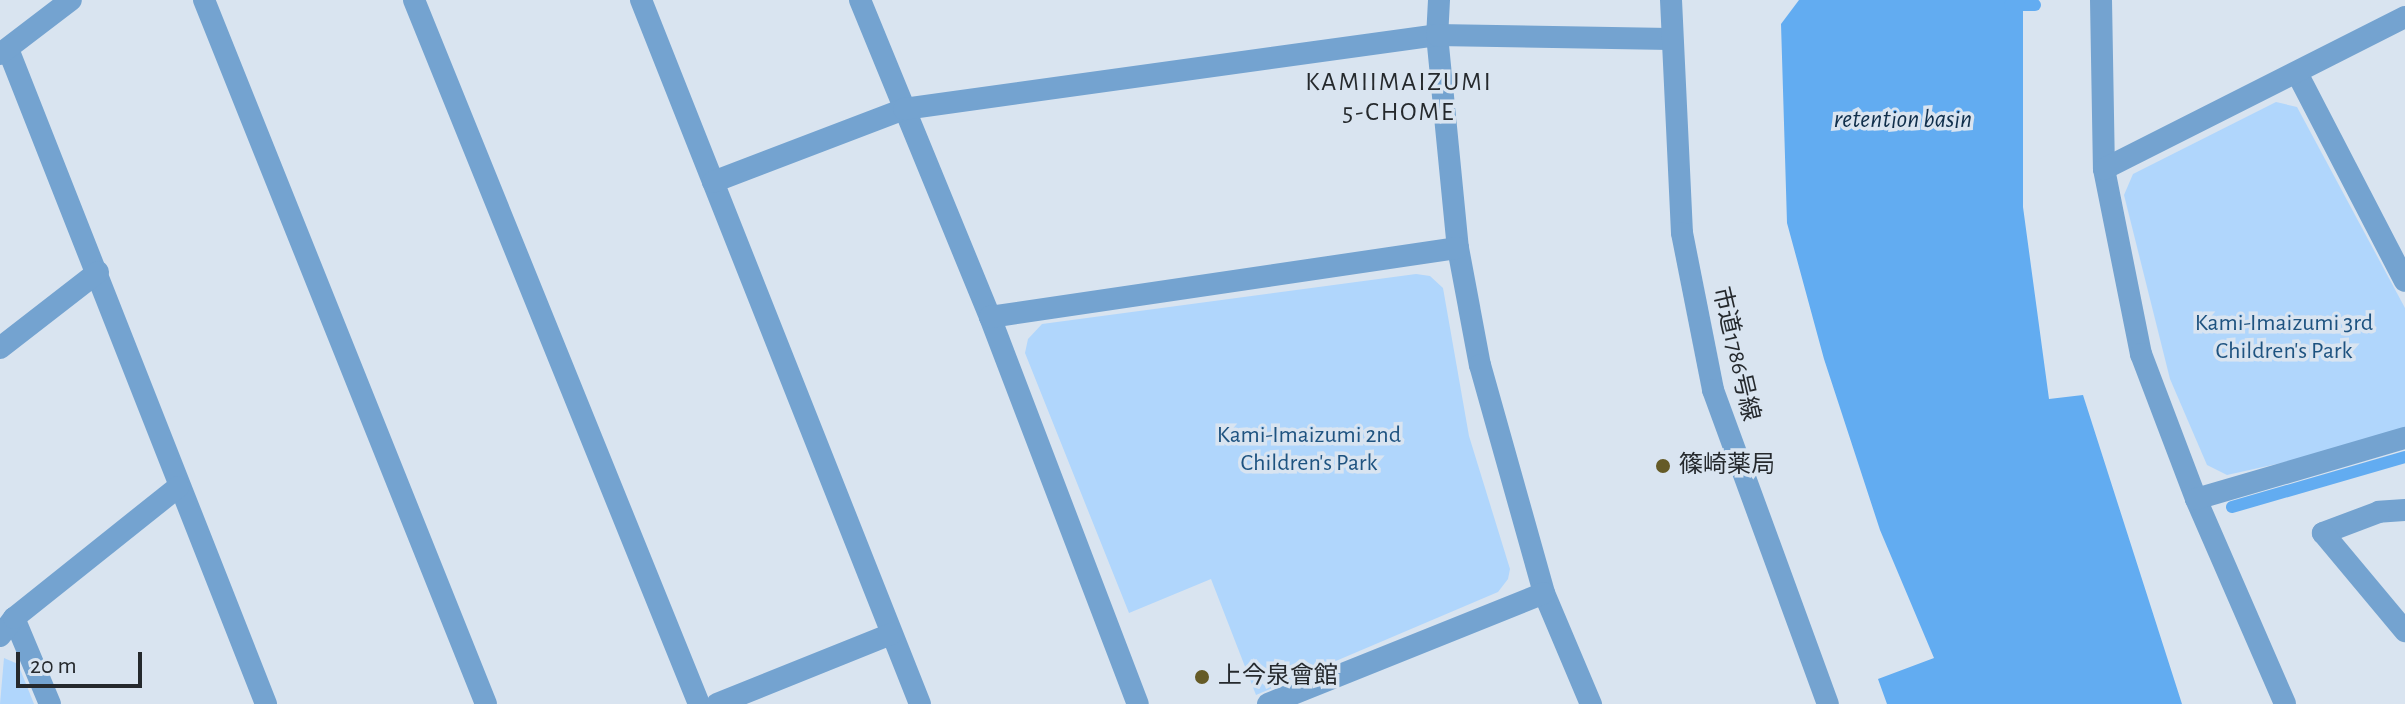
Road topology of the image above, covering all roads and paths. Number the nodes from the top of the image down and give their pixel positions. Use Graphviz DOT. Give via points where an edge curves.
graph roads {
  1 [pos="71,0"];
  2 [pos="204,0"];
  3 [pos="414,0"];
  4 [pos="641,0"];
  5 [pos="860,0"];
  6 [pos="1439,0"];
  7 [pos="1671,0"];
  8 [pos="2101,0"];
  9 [pos="2405,17"];
  10 [pos="1437,35"];
  11 [pos="1670,39"];
  12 [pos="4,52"];
  13 [pos="2297,73"];
  14 [pos="904,109"];
  15 [pos="2104,169"];
  16 [pos="713,182"];
  17 [pos="1458,248"];
  18 [pos="2398,248"];
  19 [pos="98,272"];
  20 [pos="2405,281"];
  21 [pos="990,317"];
  22 [pos="0,348"];
  23 [pos="2405,438"];
  24 [pos="178,487"];
  25 [pos="2196,499"];
  26 [pos="2405,510"];
  27 [pos="1544,593"];
  28 [pos="7,627"];
  29 [pos="2405,631"];
  30 [pos="891,634"];
  31 [pos="50,704"];
  32 [pos="266,704"];
  33 [pos="486,704"];
  34 [pos="699,704"];
  35 [pos="717,704"];
  36 [pos="920,704"];
  37 [pos="1138,704"];
  38 [pos="1268,704"];
  39 [pos="1591,704"];
  40 [pos="1828,704"];
  41 [pos="2285,704"];
  1 -- 12 [label="street"];
  2 -- 33 [label="street"];
  3 -- 34 [label="street"];
  4 -- 16 [label="street"];
  5 -- 14 [label="street"];
  6 -- 10 [label="street"];
  7 -- 11 [label="street, 市道1786号線"];
  8 -- 15 [label="street"];
  9 -- 13 [label="street"];
  10 -- 11 [label="street"];
  10 -- 14 [label="street"];
  10 -- 17 [label="street"];
  11 -- 40 [label="street, 市道1786号線" via="1682,233 1713,390"];
  12 -- 19 [label="street"];
  13 -- 15 [label="street"];
  13 -- 18 [label="street"];
  14 -- 16 [label="street"];
  14 -- 21 [label="street"];
  15 -- 25 [label="street" via="2141,354"];
  16 -- 30 [label="street"];
  17 -- 21 [label="street"];
  17 -- 27 [label="street" via="1480,365"];
  18 -- 20 [label="street"];
  19 -- 22 [label="street"];
  19 -- 24 [label="street"];
  21 -- 37 [label="street"];
  23 -- 25 [label="street"];
  24 -- 28 [label="street"];
  24 -- 32 [label="street"];
  25 -- 41 [label="street"];
  26 -- 29 [label="street" via="2379,512 2323,533"];
  27 -- 38 [label="street"];
  27 -- 39 [label="street"];
  28 -- 31 [label="street"];
  30 -- 35 [label="street"];
  30 -- 36 [label="street"];
}
